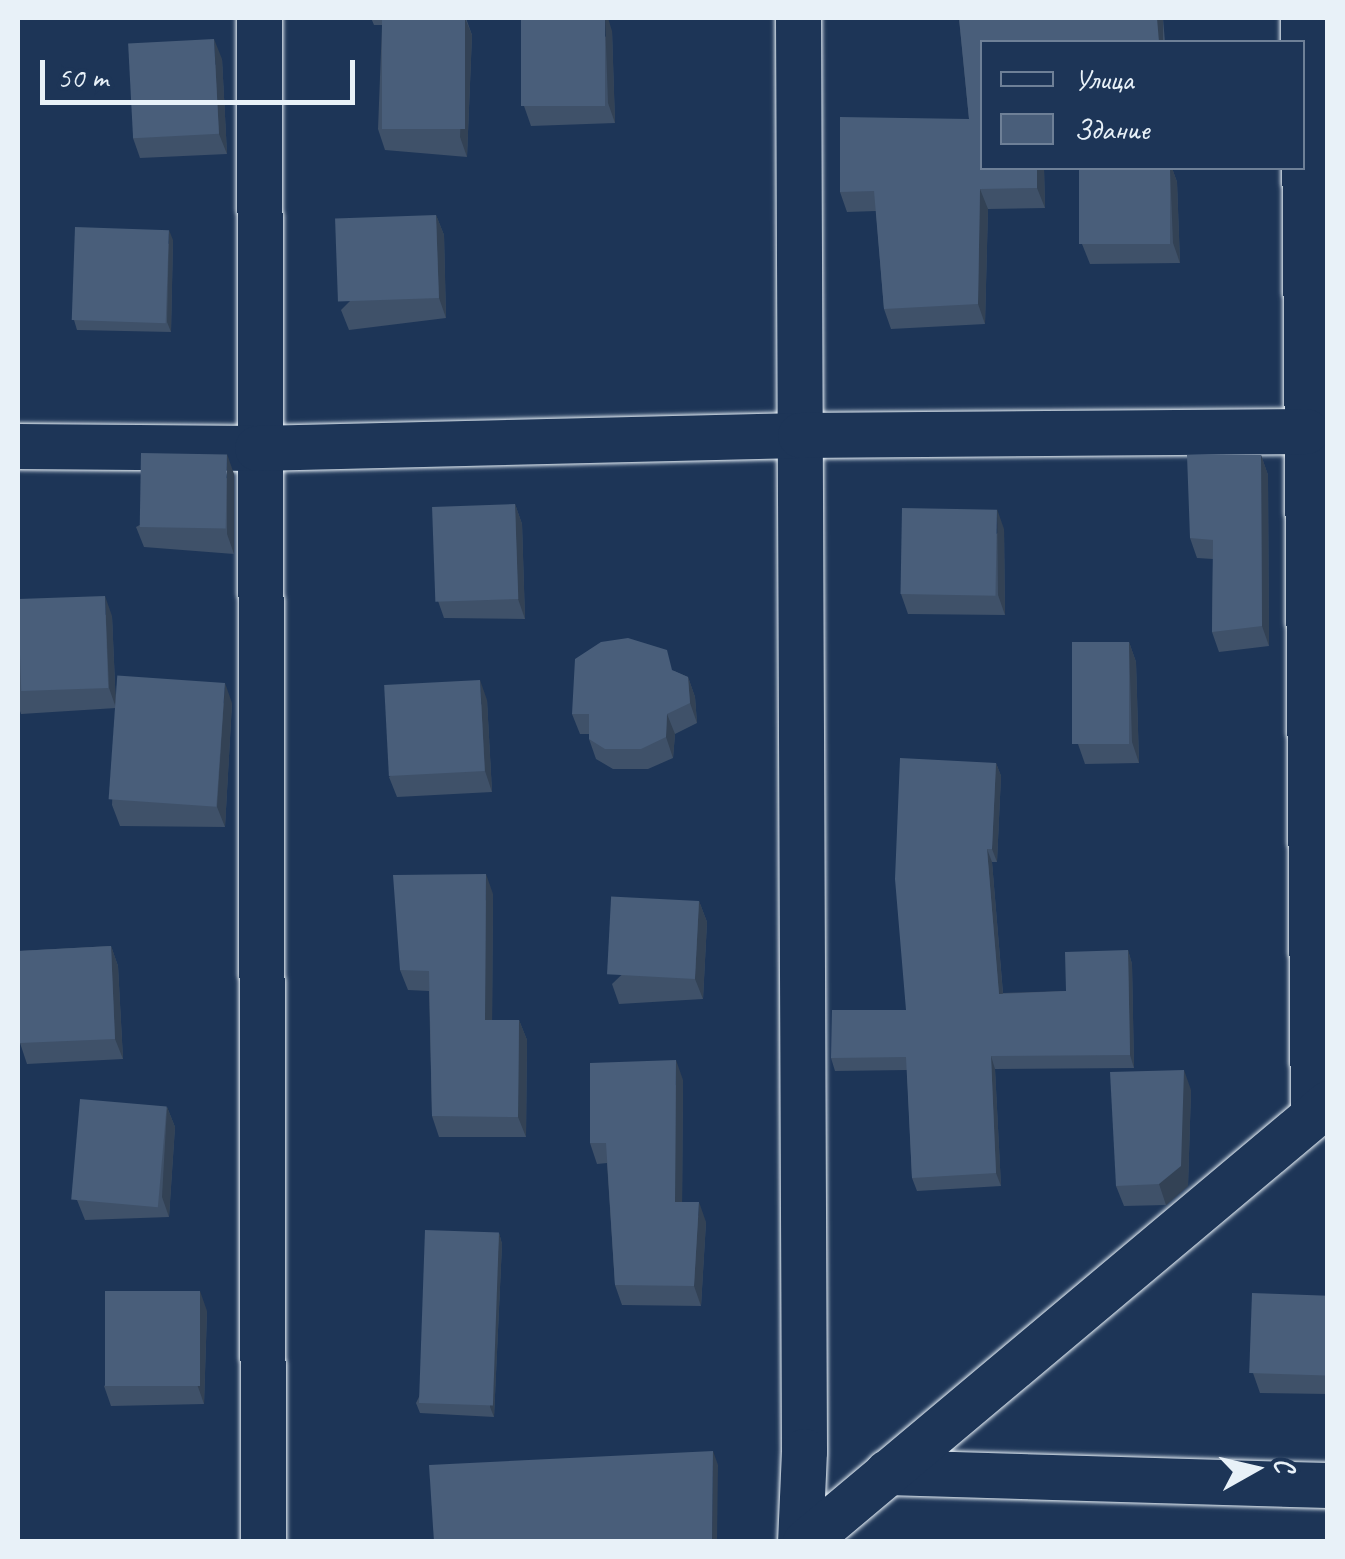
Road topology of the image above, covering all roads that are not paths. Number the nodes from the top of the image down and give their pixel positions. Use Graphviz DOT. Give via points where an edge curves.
graph roads {
  1 [pos="260,18"];
  2 [pos="798,18"];
  3 [pos="1311,33"];
  4 [pos="1306,431"];
  5 [pos="800,435"];
  6 [pos="18,446"];
  7 [pos="258,448"];
  8 [pos="1320,1107"];
  9 [pos="887,1472"];
  10 [pos="1328,1485"];
  11 [pos="263,1542"];
  12 [pos="802,1542"];
  1 -- 7 [label="street"];
  2 -- 5 [label="street"];
  3 -- 4 [label="street"];
  4 -- 5 [label="street"];
  4 -- 8 [label="street"];
  5 -- 7 [label="street"];
  5 -- 12 [label="street"];
  6 -- 7 [label="street"];
  7 -- 11 [label="street"];
  8 -- 9 [label="street"];
  9 -- 10 [label="street"];
  9 -- 12 [label="street"];
}
